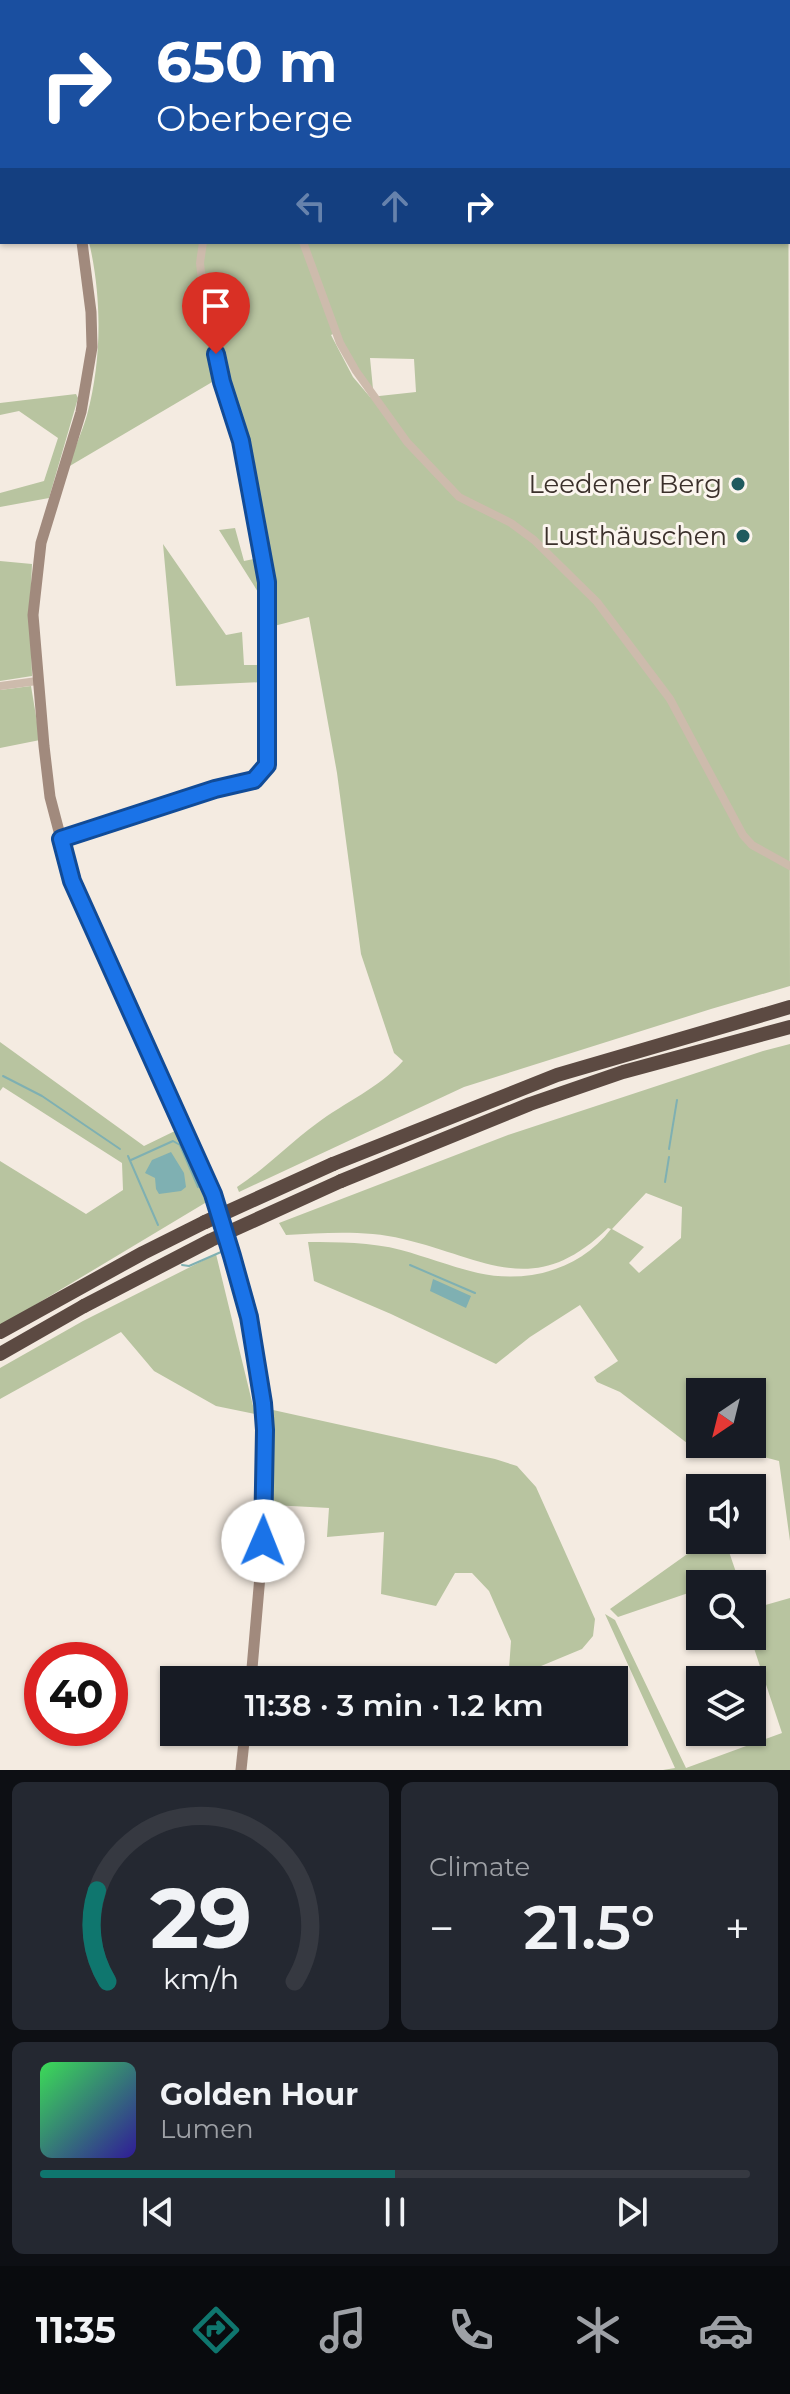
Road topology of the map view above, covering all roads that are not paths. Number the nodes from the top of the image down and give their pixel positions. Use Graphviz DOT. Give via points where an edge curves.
graph roads {
  1 [pos="82,244"];
  2 [pos="203,244"];
  3 [pos="304,244"];
  4 [pos="37,681"];
  5 [pos="0,686"];
  6 [pos="61,839"];
  7 [pos="790,866"];
  8 [pos="790,1007"];
  9 [pos="790,1027"];
  10 [pos="0,1332"];
  11 [pos="0,1354"];
  12 [pos="252,1666"];
  13 [pos="244,1746"];
  14 [pos="241,1770"];
  1 -- 4 [label="street" via="92,347 81,412 38,561 33,615"];
  2 -- 6 [label="street" via="203,289 222,382 241,441 267,582 267,765 254,780"];
  3 -- 7 [label="street" via="340,343 421,459 459,497 522,531 597,602 670,699 743,835"];
  4 -- 5 [label="street"];
  4 -- 6 [label="street" via="50,797"];
  6 -- 12 [label="street" via="72,881 213,1194 249,1317 265,1430 263,1541"];
  8 -- 10 [label="highway, bridge" via="557,1075 333,1164 205,1222"];
  9 -- 11 [label="highway, bridge" via="623,1072 341,1181 211,1240"];
  13 -- 14 [label="street"];
}
